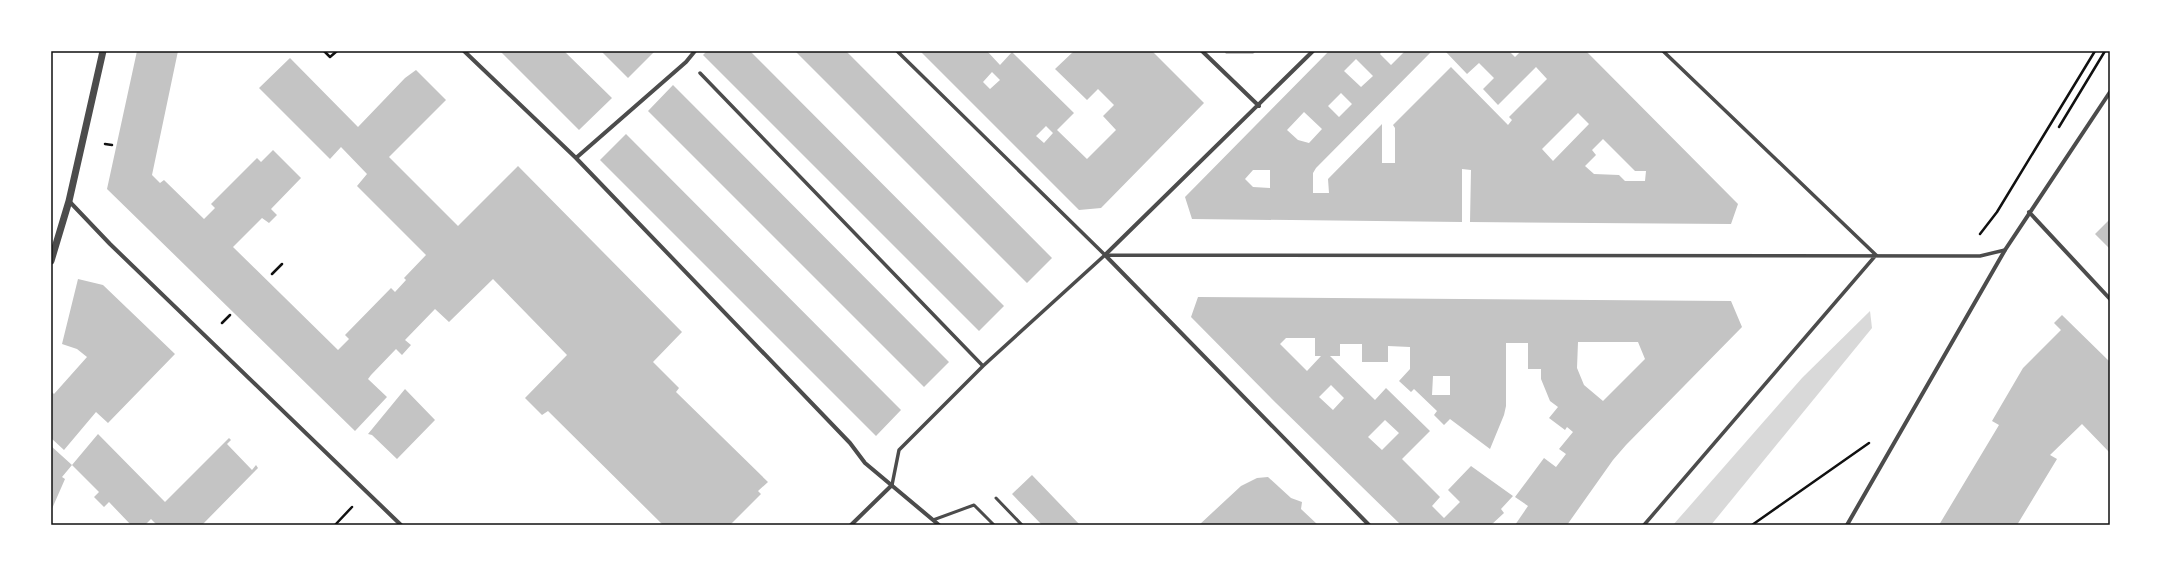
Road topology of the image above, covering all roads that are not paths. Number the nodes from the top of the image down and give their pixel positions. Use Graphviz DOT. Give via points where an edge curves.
graph roads {
  1 [pos="103,51"];
  2 [pos="464,51"];
  3 [pos="695,51"];
  4 [pos="897,51"];
  5 [pos="1202,51"];
  6 [pos="1313,51"];
  7 [pos="1663,51"];
  8 [pos="700,73"];
  9 [pos="2110,92"];
  10 [pos="1258,106"];
  11 [pos="576,158"];
  12 [pos="69,201"];
  13 [pos="2029,212"];
  14 [pos="2005,250"];
  15 [pos="1876,255"];
  16 [pos="1105,256"];
  17 [pos="51,261"];
  18 [pos="2110,299"];
  19 [pos="983,366"];
  20 [pos="892,485"];
  21 [pos="996,498"];
  22 [pos="933,520"];
  23 [pos="401,525"];
  24 [pos="851,525"];
  25 [pos="939,525"];
  26 [pos="994,525"];
  27 [pos="1022,525"];
  28 [pos="1369,525"];
  29 [pos="1644,525"];
  30 [pos="1847,525"];
  1 -- 12 [label="street"];
  2 -- 11 [label="street"];
  3 -- 11 [label="street" via="686,62"];
  4 -- 16 [label="street"];
  5 -- 10 [label="street"];
  6 -- 10 [label="street"];
  7 -- 15 [label="street"];
  8 -- 19 [label="street"];
  9 -- 13 [label="street"];
  10 -- 16 [label="street"];
  11 -- 20 [label="street" via="850,443 865,463"];
  12 -- 17 [label="street"];
  12 -- 23 [label="street" via="110,244"];
  13 -- 14 [label="street"];
  13 -- 18 [label="street"];
  14 -- 15 [label="street" via="1980,256"];
  14 -- 30 [label="street"];
  15 -- 16 [label="street"];
  15 -- 29 [label="street"];
  16 -- 19 [label="street"];
  16 -- 28 [label="street"];
  19 -- 20 [label="street" via="899,450"];
  20 -- 22 [label="street"];
  20 -- 24 [label="street"];
  21 -- 27 [label="lane"];
  22 -- 25 [label="street"];
  22 -- 26 [label="lane" via="974,506"];
}
